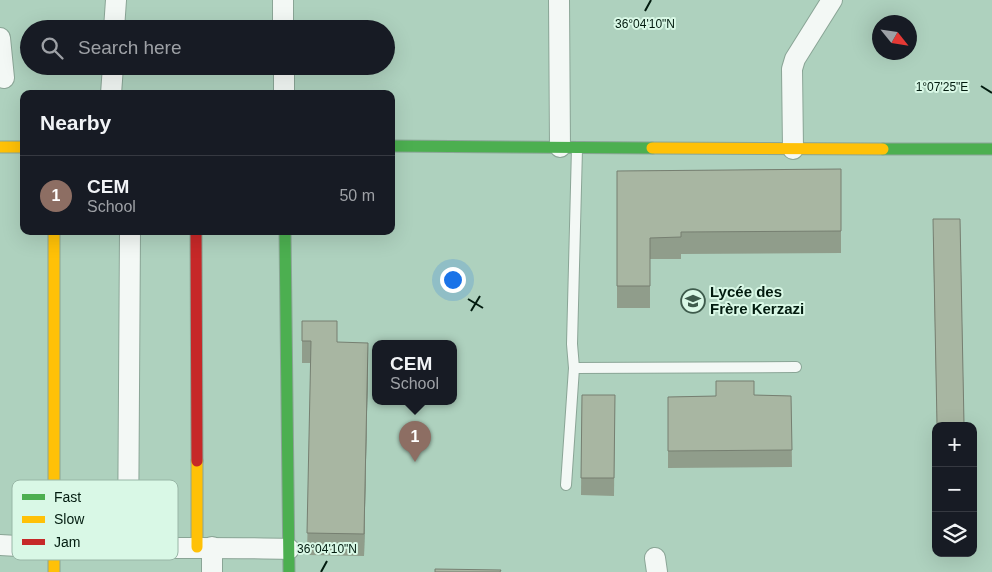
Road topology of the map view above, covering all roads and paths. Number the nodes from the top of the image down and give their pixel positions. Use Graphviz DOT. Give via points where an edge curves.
graph roads {
  1 [pos="116,0"];
  2 [pos="283,0"];
  3 [pos="559,0"];
  4 [pos="832,0"];
  5 [pos="115,20"];
  6 [pos="283,20"];
  7 [pos="0,38"];
  8 [pos="112,75"];
  9 [pos="284,75"];
  10 [pos="4,78"];
  11 [pos="111,90"];
  12 [pos="284,90"];
  13 [pos="395,146"];
  14 [pos="0,147"];
  15 [pos="568,147"];
  16 [pos="20,148"];
  17 [pos="792,149"];
  18 [pos="992,149"];
  19 [pos="54,235"];
  20 [pos="130,235"];
  21 [pos="196,235"];
  22 [pos="285,235"];
  23 [pos="796,367"];
  24 [pos="574,368"];
  25 [pos="52,480"];
  26 [pos="128,480"];
  27 [pos="566,485"];
  28 [pos="178,547"];
  29 [pos="205,547"];
  30 [pos="289,549"];
  31 [pos="212,572"];
  32 [pos="289,572"];
  1 -- 5 [label="street"];
  2 -- 6 [label="street"];
  3 -- 15 [label="street"];
  4 -- 17 [label="street" via="792,69"];
  7 -- 10 [label="street"];
  8 -- 11 [label="street"];
  9 -- 12 [label="street"];
  13 -- 15 [label="street"];
  14 -- 16 [label="street"];
  15 -- 17 [label="street"];
  15 -- 24 [label="lane"];
  17 -- 18 [label="street"];
  19 -- 25 [label="street"];
  20 -- 26 [label="street"];
  21 -- 29 [label="street"];
  22 -- 30 [label="street"];
  23 -- 24 [label="lane"];
  24 -- 27 [label="lane"];
  28 -- 29 [label="street"];
  29 -- 30 [label="street"];
  29 -- 31 [label="street"];
  30 -- 32 [label="street"];
}
